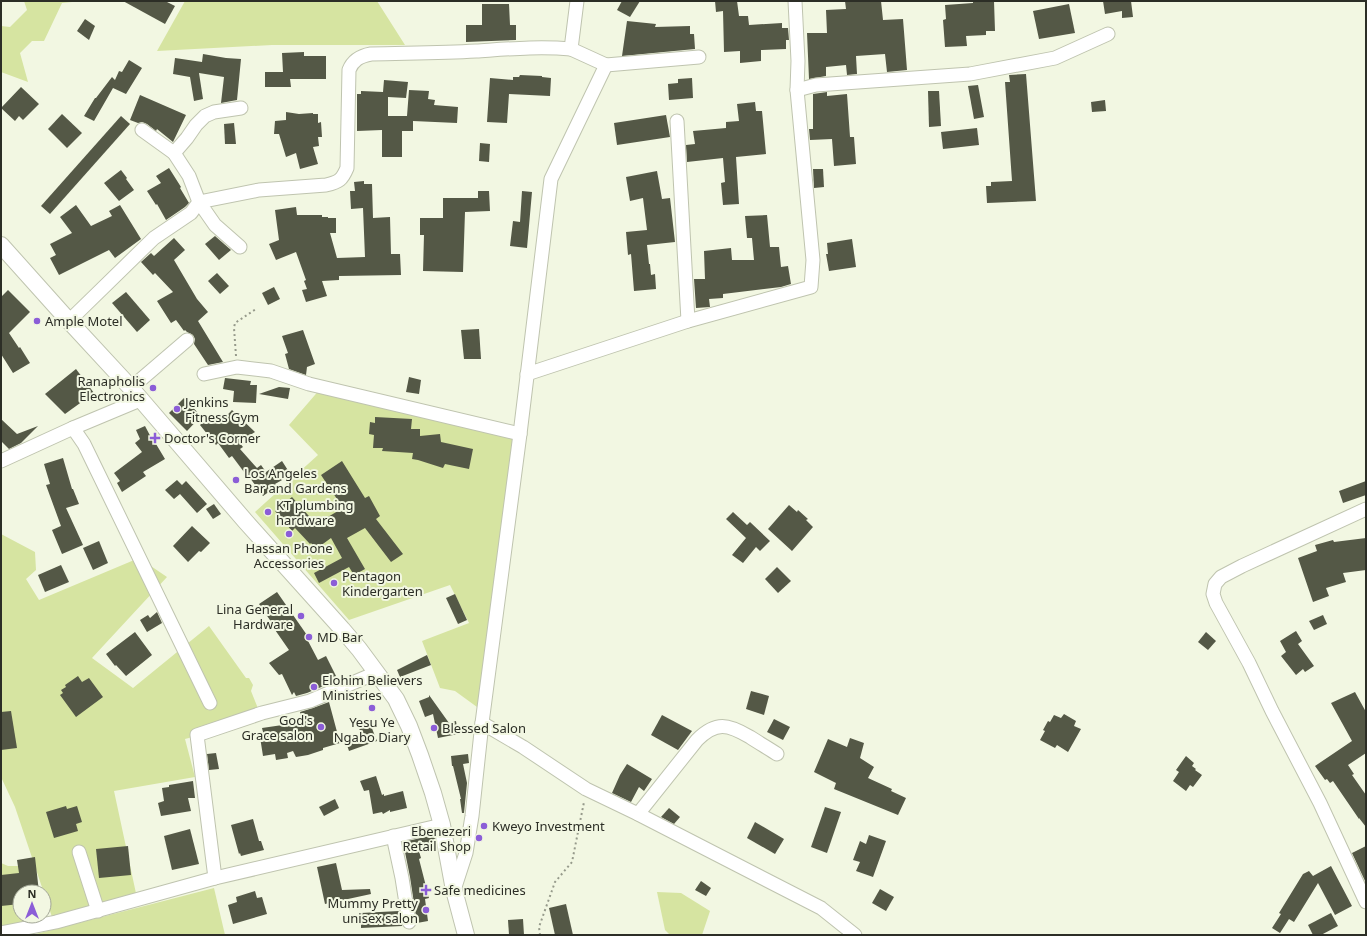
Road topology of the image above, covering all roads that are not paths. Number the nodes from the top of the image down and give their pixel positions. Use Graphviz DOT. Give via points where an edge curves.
graph roads {
  1 [pos="577,1"];
  2 [pos="795,1"];
  3 [pos="1108,34"];
  4 [pos="571,49"];
  5 [pos="699,57"];
  6 [pos="606,65"];
  7 [pos="797,90"];
  8 [pos="241,108"];
  9 [pos="677,121"];
  10 [pos="142,130"];
  11 [pos="174,152"];
  12 [pos="199,202"];
  13 [pos="1,245"];
  14 [pos="240,248"];
  15 [pos="69,321"];
  16 [pos="688,321"];
  17 [pos="187,340"];
  18 [pos="204,374"];
  19 [pos="527,374"];
  20 [pos="136,394"];
  21 [pos="73,428"];
  22 [pos="520,434"];
  23 [pos="1,461"];
  24 [pos="1366,509"];
  25 [pos="376,673"];
  26 [pos="210,703"];
  27 [pos="482,723"];
  28 [pos="777,754"];
  29 [pos="638,814"];
  30 [pos="442,825"];
  31 [pos="393,836"];
  32 [pos="79,852"];
  33 [pos="215,878"];
  34 [pos="454,890"];
  35 [pos="1366,902"];
  36 [pos="98,911"];
  37 [pos="409,922"];
  38 [pos="1,933"];
  39 [pos="466,935"];
  40 [pos="855,935"];
  1 -- 4 [label="street"];
  2 -- 7 [label="street"];
  3 -- 7 [label="street" via="1055,58 970,74 816,85"];
  4 -- 6 [label="street"];
  4 -- 12 [label="street" via="536,48 362,56 352,62 349,70 347,168 343,178 326,186 259,190"];
  5 -- 6 [label="street"];
  6 -- 19 [label="street" via="551,179"];
  7 -- 16 [label="street" via="813,260 811,287"];
  8 -- 11 [label="street" via="205,116"];
  9 -- 16 [label="street"];
  10 -- 11 [label="street"];
  11 -- 12 [label="street" via="189,176"];
  12 -- 14 [label="street" via="215,225"];
  12 -- 15 [label="street" via="192,213 154,238"];
  13 -- 15 [label="street"];
  15 -- 20 [label="street"];
  16 -- 19 [label="street"];
  17 -- 20 [label="street"];
  18 -- 22 [label="street" via="237,367 272,371 309,384"];
  19 -- 22 [label="street"];
  20 -- 21 [label="street"];
  20 -- 25 [label="street" via="342,629"];
  21 -- 23 [label="street"];
  21 -- 26 [label="street" via="84,444"];
  22 -- 27 [label="street"];
  24 -- 35 [label="street" via="1221,577 1215,584 1213,594 1320,803"];
  25 -- 30 [label="street" via="396,699 409,726"];
  25 -- 33 [label="street" via="310,701 262,712 197,735"];
  27 -- 29 [label="street" via="523,746 586,789"];
  27 -- 34 [label="street" via="470,833"];
  28 -- 29 [label="street" via="735,728 715,727 697,740"];
  29 -- 40 [label="street" via="820,908"];
  30 -- 31 [label="street"];
  30 -- 34 [label="street"];
  31 -- 33 [label="street"];
  31 -- 37 [label="street"];
  32 -- 36 [label="street"];
  33 -- 36 [label="street"];
  34 -- 39 [label="street"];
  36 -- 38 [label="street"];
}
